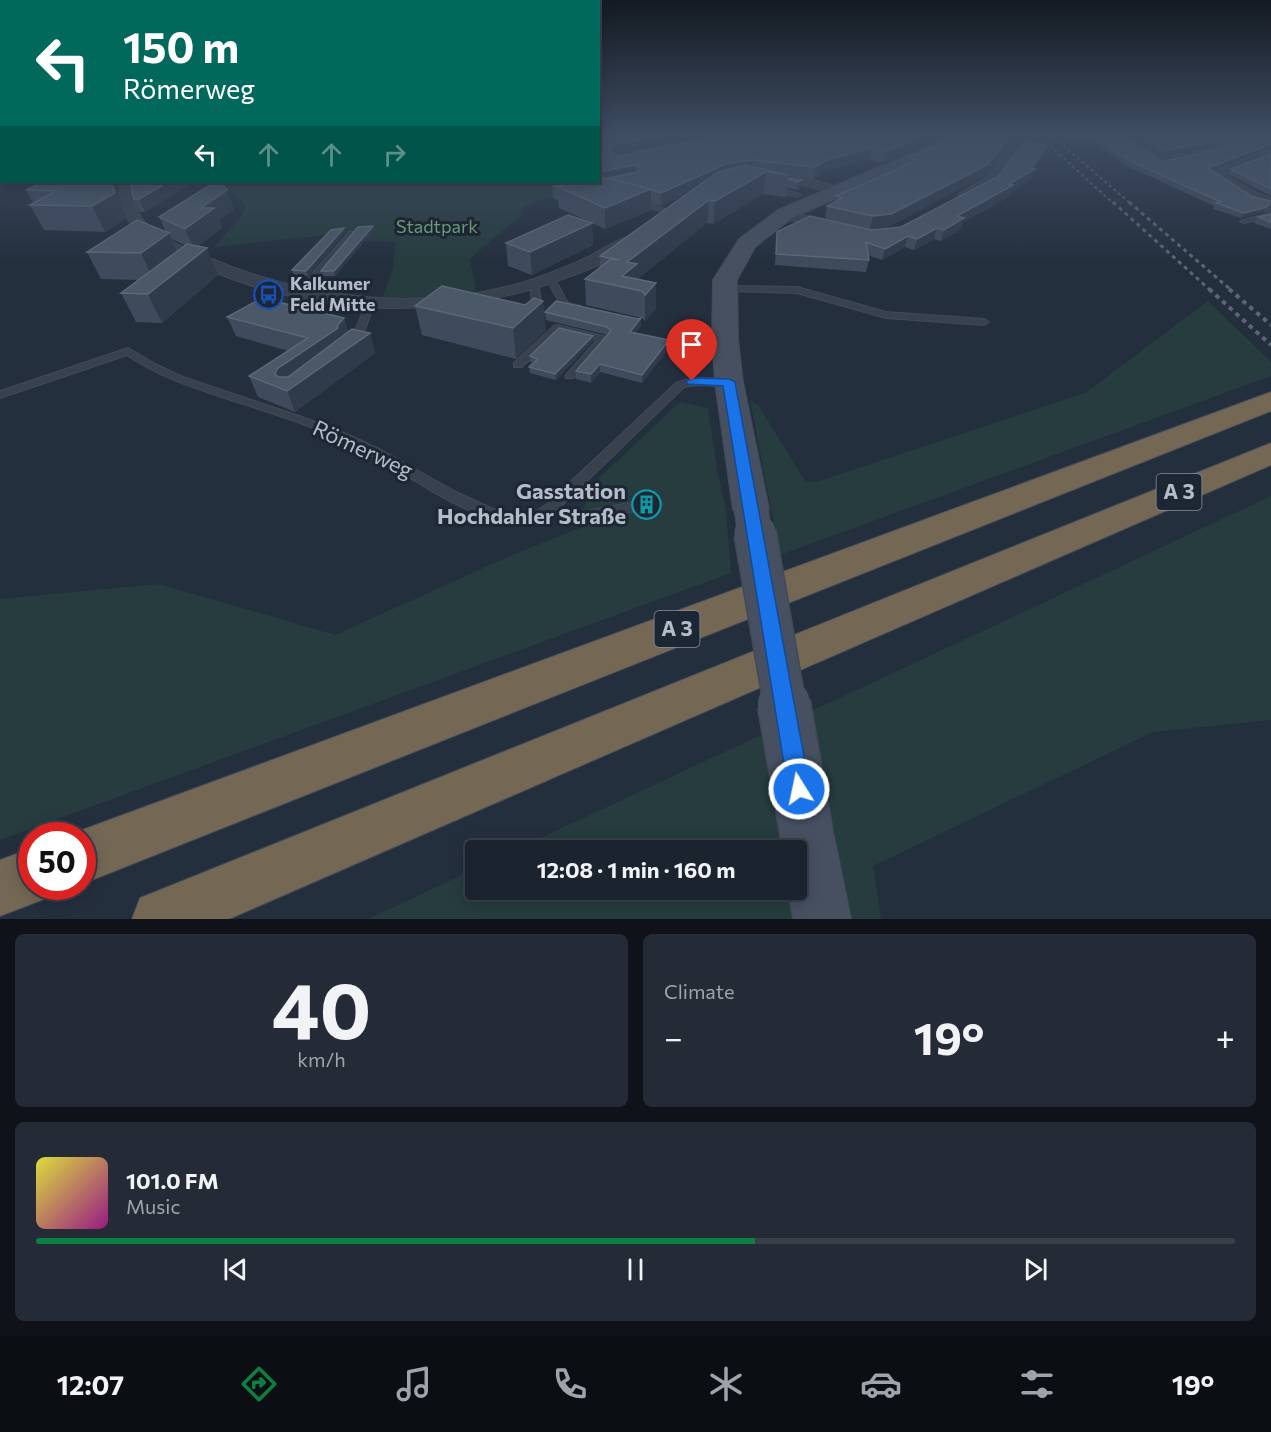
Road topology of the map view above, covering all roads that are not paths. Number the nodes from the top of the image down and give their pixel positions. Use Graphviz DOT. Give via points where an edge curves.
graph roads {
  1 [pos="753,177"];
  2 [pos="869,177"];
  3 [pos="993,177"];
  4 [pos="1219,177"];
  5 [pos="125,183"];
  6 [pos="766,188"];
  7 [pos="838,190"];
  8 [pos="628,200"];
  9 [pos="1271,202"];
  10 [pos="792,204"];
  11 [pos="947,206"];
  12 [pos="676,207"];
  13 [pos="1271,210"];
  14 [pos="1244,222"];
  15 [pos="849,232"];
  16 [pos="353,233"];
  17 [pos="542,280"];
  18 [pos="725,289"];
  19 [pos="300,293"];
  20 [pos="370,304"];
  21 [pos="586,310"];
  22 [pos="984,322"];
  23 [pos="548,326"];
  24 [pos="349,351"];
  25 [pos="518,365"];
  26 [pos="570,376"];
  27 [pos="729,382"];
  28 [pos="0,395"];
  29 [pos="1271,401"];
  30 [pos="1271,453"];
  31 [pos="552,507"];
  32 [pos="628,508"];
  33 [pos="96,852"];
  34 [pos="18,881"];
  35 [pos="0,888"];
  36 [pos="161,919"];
  37 [pos="822,919"];
  1 -- 7 [label="street" via="798,179"];
  2 -- 7 [label="main road"];
  3 -- 11 [label="street"];
  4 -- 9 [label="street"];
  5 -- 19 [label="street" via="127,201 138,224 156,237 217,268"];
  6 -- 10 [label="lane"];
  7 -- 10 [label="main road"];
  8 -- 12 [label="lane"];
  10 -- 15 [label="street"];
  10 -- 18 [label="main road" via="746,243 725,280"];
  12 -- 17 [label="street" via="630,241 575,269"];
  13 -- 14 [label="lane" via="1267,211 1270,215"];
  16 -- 19 [label="lane"];
  17 -- 20 [label="street" via="483,295 417,304"];
  17 -- 21 [label="lane" via="565,305"];
  17 -- 23 [label="lane"];
  18 -- 22 [label="lane" via="796,290 886,315"];
  18 -- 27 [label="main road"];
  19 -- 20 [label="street"];
  20 -- 24 [label="lane" via="356,343"];
  23 -- 25 [label="lane"];
  23 -- 26 [label="lane" via="604,339"];
  27 -- 31 [label="lane, Römerweg" via="692,381 680,385"];
  27 -- 37 [label="main road, bridge"];
  28 -- 31 [label="lane, Römerweg" via="128,351 175,379 360,444 503,517 529,520"];
  29 -- 33 [label="highway, A 3"];
  30 -- 36 [label="highway, A 3"];
  31 -- 32 [label="lane" via="580,517"];
  34 -- 35 [label="highway"];
}
